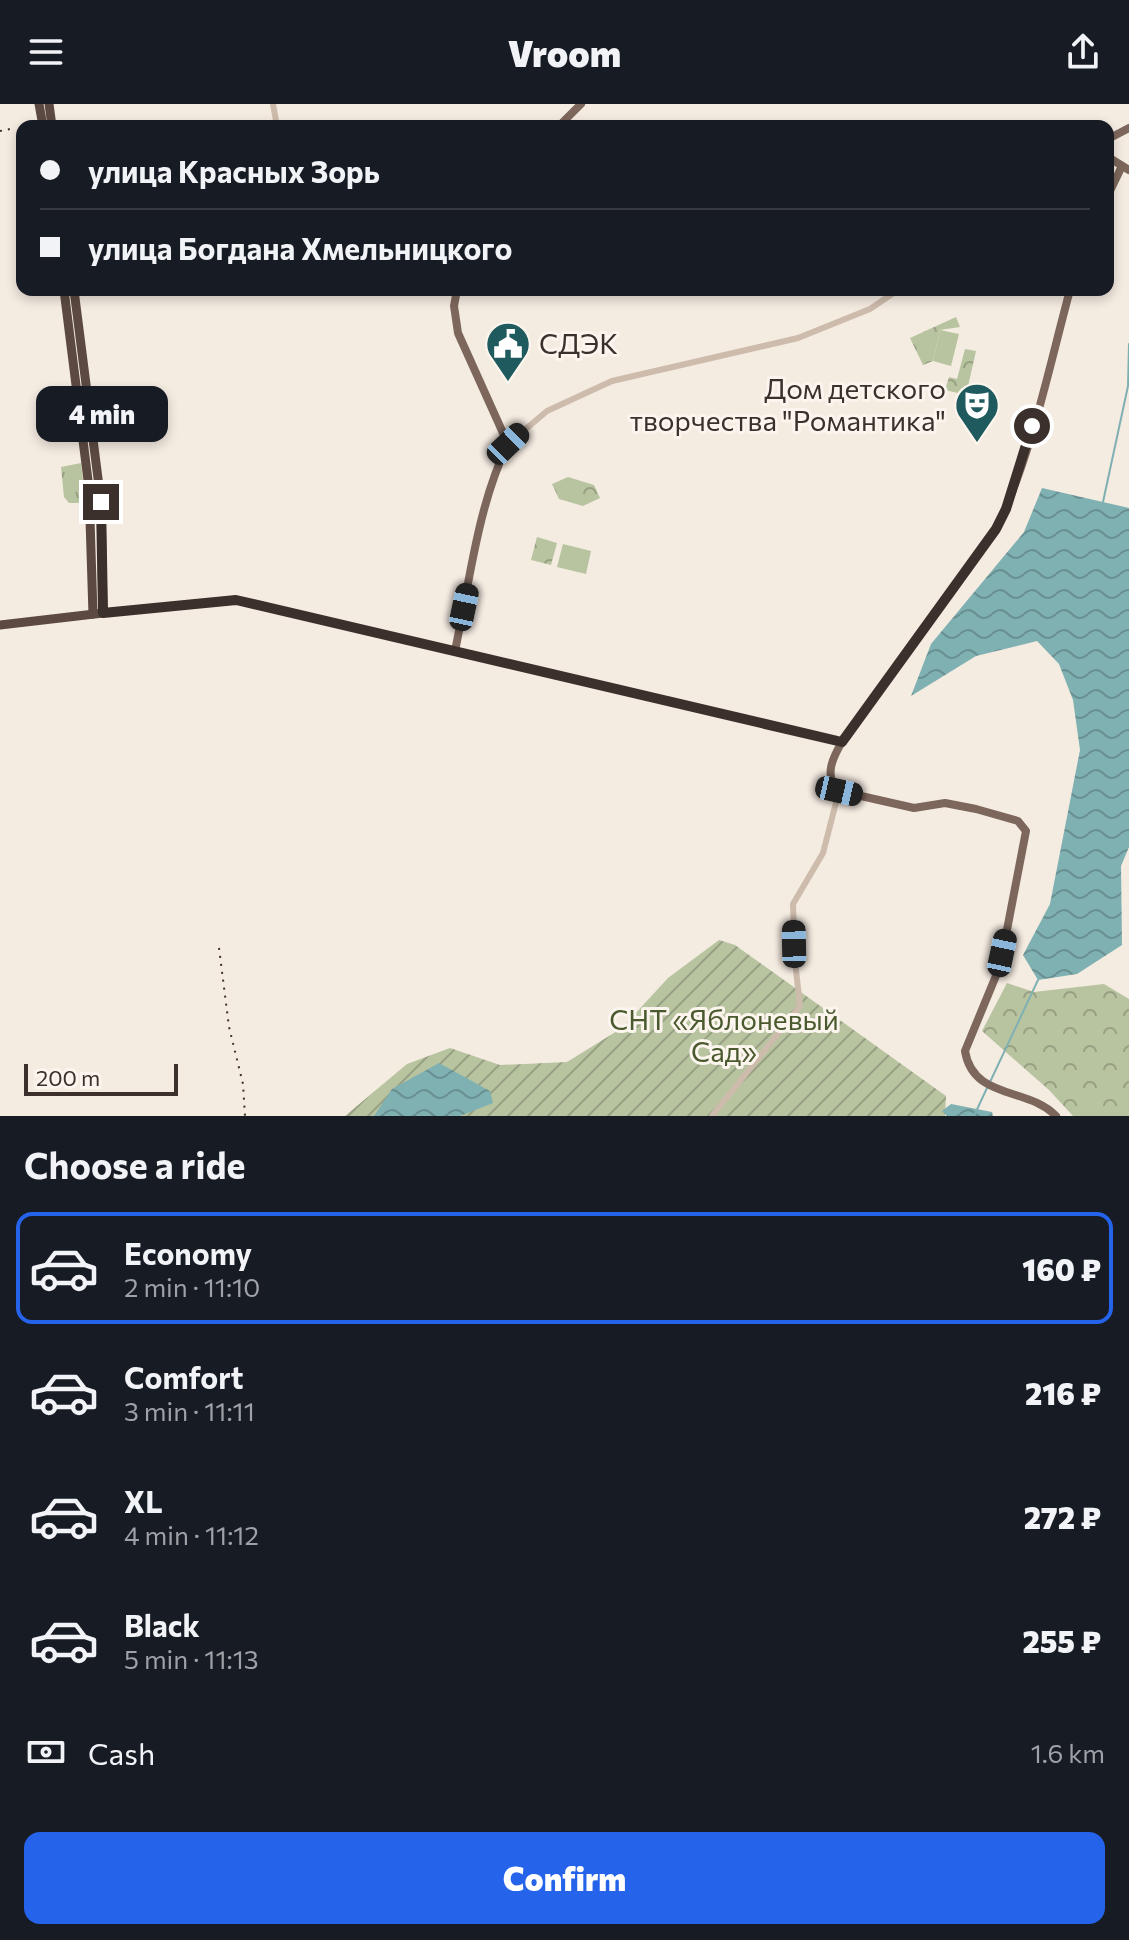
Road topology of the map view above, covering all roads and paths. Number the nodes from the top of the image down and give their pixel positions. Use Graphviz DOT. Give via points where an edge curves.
graph roads {
  1 [pos="581,104"];
  2 [pos="565,120"];
  3 [pos="1125,168"];
  4 [pos="1114,185"];
  5 [pos="65,296"];
  6 [pos="75,296"];
  7 [pos="456,296"];
  8 [pos="889,296"];
  9 [pos="1068,296"];
  10 [pos="508,444"];
  11 [pos="93,474"];
  12 [pos="98,614"];
  13 [pos="0,625"];
  14 [pos="455,651"];
  15 [pos="842,742"];
  16 [pos="839,791"];
  17 [pos="712,1116"];
  18 [pos="1056,1116"];
  1 -- 2 [label="main road"];
  3 -- 4 [label="main road"];
  5 -- 11 [label="highway"];
  6 -- 11 [label="highway"];
  7 -- 10 [label="main road" via="458,333"];
  8 -- 10 [label="street" via="798,338 612,381 547,411"];
  9 -- 15 [label="main road" via="1025,453 996,529"];
  10 -- 14 [label="main road" via="495,469"];
  11 -- 12 [label="highway"];
  12 -- 13 [label="highway"];
  12 -- 14 [label="main road" via="236,600"];
  14 -- 15 [label="main road"];
  15 -- 16 [label="main road" via="830,775"];
  16 -- 17 [label="street" via="823,853 793,904 800,1006"];
  16 -- 18 [label="main road" via="914,808 945,803 976,809 1018,821 1026,831 1000,966 965,1051 972,1072 1003,1092 1046,1105"];
}
